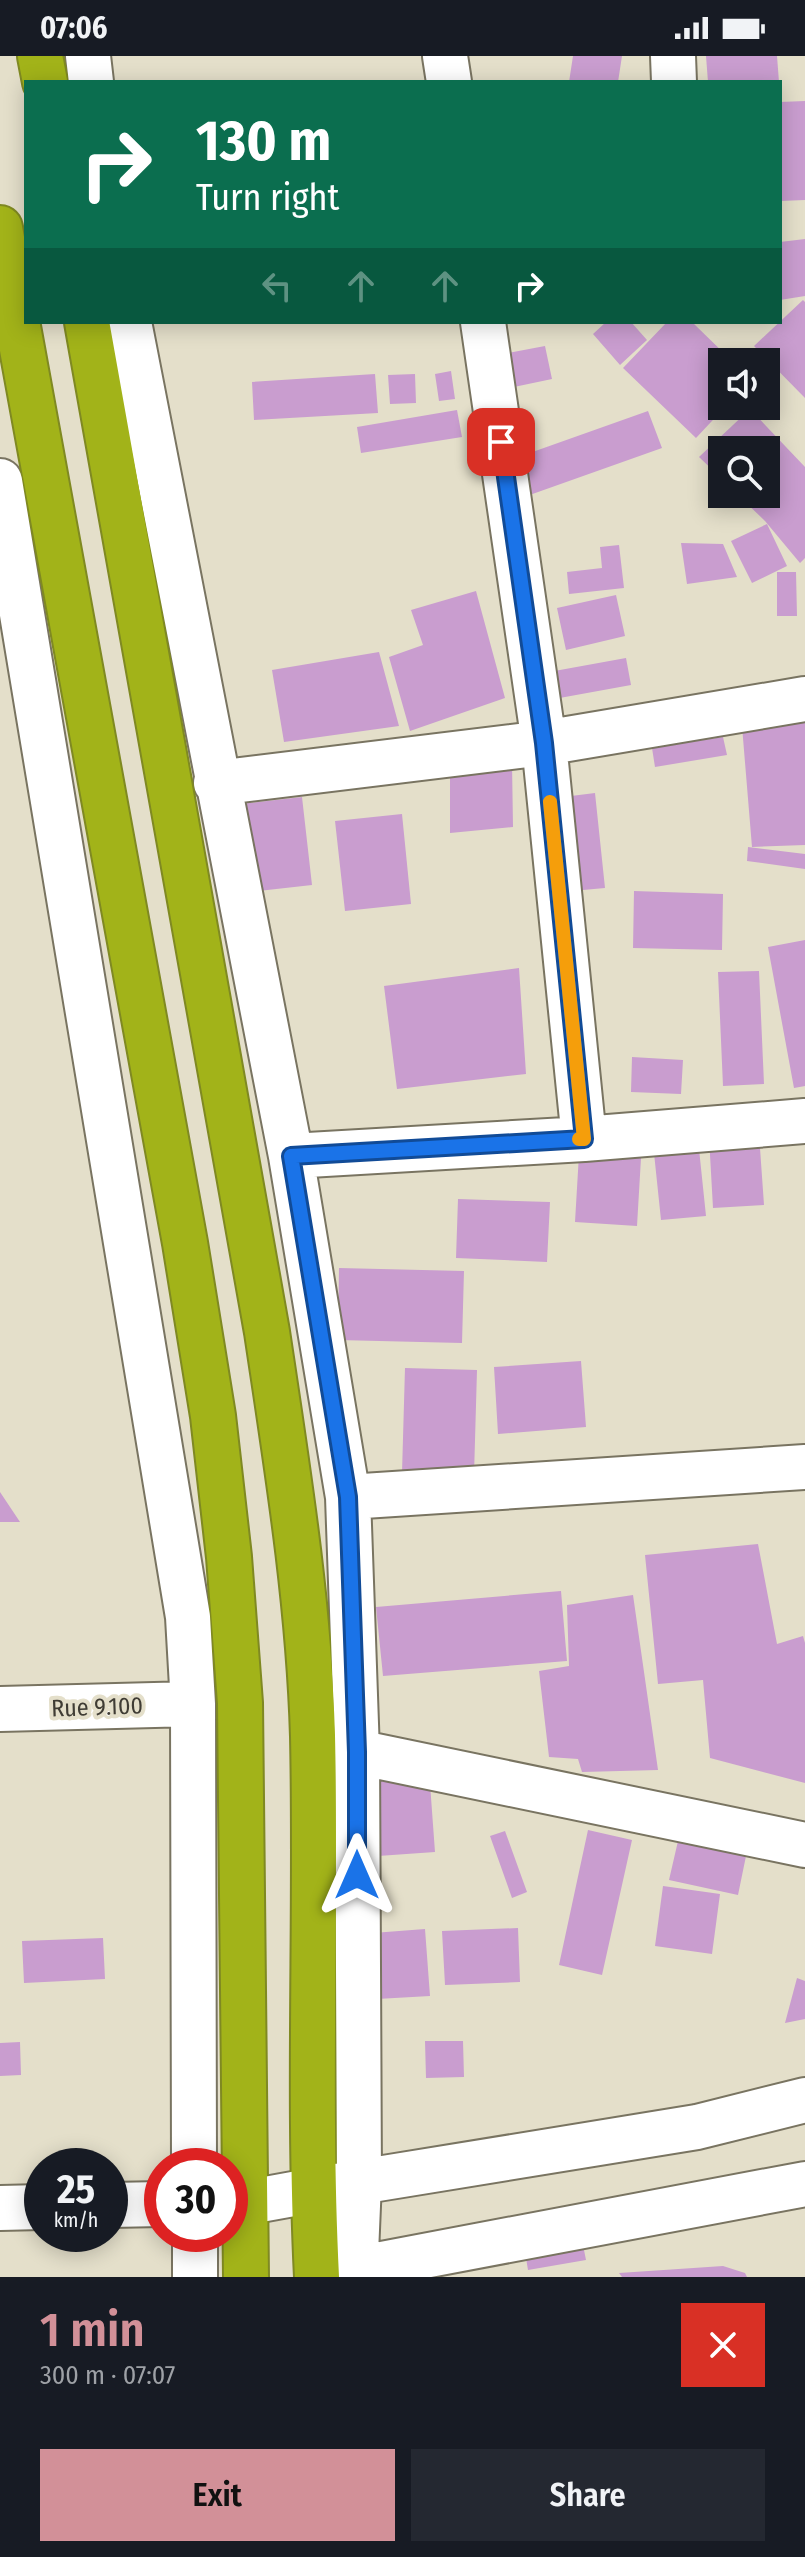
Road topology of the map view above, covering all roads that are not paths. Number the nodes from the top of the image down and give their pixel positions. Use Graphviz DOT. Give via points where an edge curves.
graph roads {
  1 [pos="40,56"];
  2 [pos="88,56"];
  3 [pos="445,56"];
  4 [pos="673,56"];
  5 [pos="45,80"];
  6 [pos="91,80"];
  7 [pos="449,80"];
  8 [pos="674,80"];
  9 [pos="0,228"];
  10 [pos="87,324"];
  11 [pos="129,324"];
  12 [pos="483,324"];
  13 [pos="0,481"];
  14 [pos="805,699"];
  15 [pos="544,743"];
  16 [pos="216,783"];
  17 [pos="805,1121"];
  18 [pos="584,1139"];
  19 [pos="291,1156"];
  20 [pos="805,1467"];
  21 [pos="348,1497"];
  22 [pos="193,1704"];
  23 [pos="0,1709"];
  24 [pos="357,1752"];
  25 [pos="805,1845"];
  26 [pos="805,2100"];
  27 [pos="194,2148"];
  28 [pos="237,2148"];
  29 [pos="359,2182"];
  30 [pos="805,2184"];
  31 [pos="313,2191"];
  32 [pos="248,2201"];
  33 [pos="24,2207"];
  34 [pos="0,2208"];
  35 [pos="195,2252"];
  36 [pos="243,2252"];
  37 [pos="339,2275"];
  38 [pos="195,2277"];
  39 [pos="246,2277"];
  1 -- 5 [label="highway"];
  2 -- 6 [label="street"];
  3 -- 7 [label="street"];
  4 -- 8 [label="street"];
  9 -- 28 [label="highway" via="213,1416 240,1703"];
  10 -- 31 [label="highway" via="267,1332 290,1491 313,1734"];
  11 -- 16 [label="street"];
  12 -- 15 [label="street"];
  13 -- 22 [label="street" via="188,1617"];
  14 -- 15 [label="street"];
  15 -- 16 [label="street"];
  15 -- 18 [label="street"];
  16 -- 19 [label="street"];
  17 -- 18 [label="street"];
  18 -- 19 [label="street"];
  19 -- 21 [label="street"];
  20 -- 21 [label="street"];
  21 -- 24 [label="street"];
  22 -- 23 [label="street, Rue 9.100"];
  22 -- 27 [label="street"];
  24 -- 25 [label="street"];
  24 -- 29 [label="street"];
  26 -- 29 [label="street" via="697,2127"];
  29 -- 31 [label="street"];
  29 -- 37 [label="street"];
  30 -- 37 [label="street"];
  31 -- 32 [label="street"];
  31 -- 37 [label="highway"];
  33 -- 34 [label="street"];
  35 -- 38 [label="street"];
  36 -- 39 [label="highway"];
}
